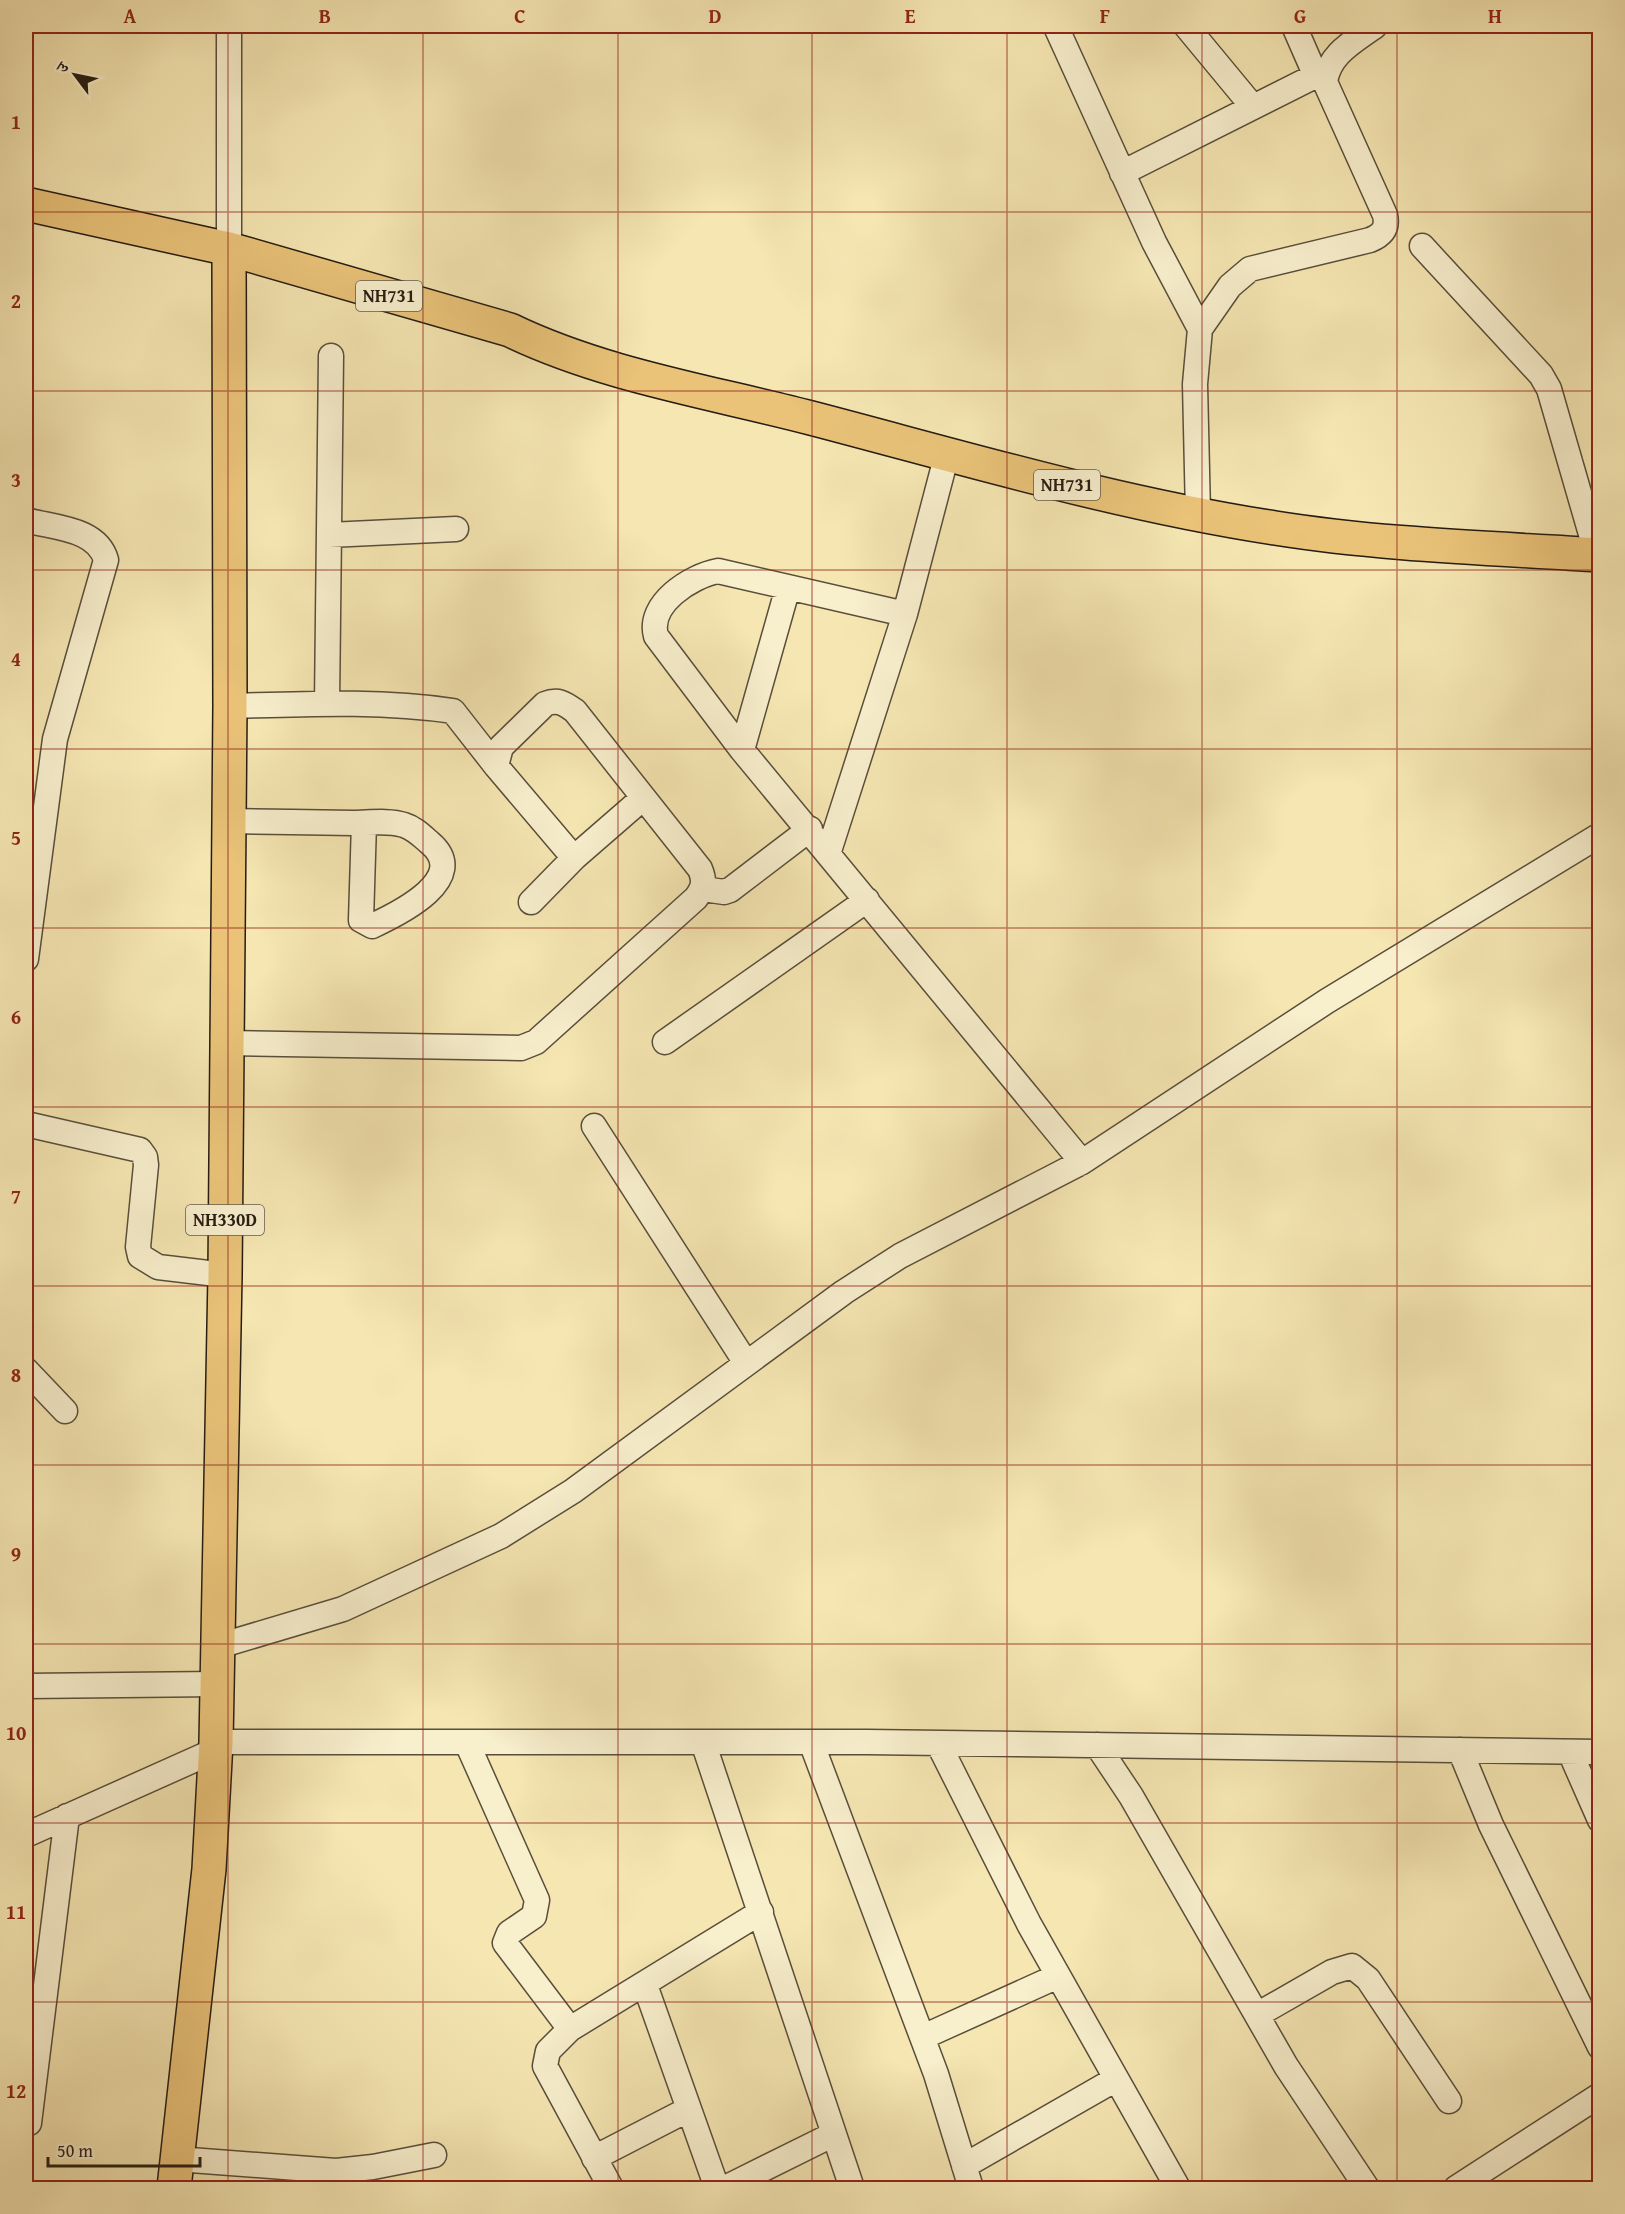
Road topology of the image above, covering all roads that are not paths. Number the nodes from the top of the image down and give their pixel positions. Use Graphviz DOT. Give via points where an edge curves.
graph roads {
  1 [pos="229,26"];
  2 [pos="1186,26"];
  3 [pos="1294,26"];
  4 [pos="1375,26"];
  5 [pos="1057,29"];
  6 [pos="1321,72"];
  7 [pos="1253,107"];
  8 [pos="1122,173"];
  9 [pos="26,204"];
  10 [pos="26,224"];
  11 [pos="1422,246"];
  12 [pos="229,260"];
  13 [pos="1200,329"];
  14 [pos="330,356"];
  15 [pos="947,454"];
  16 [pos="1198,514"];
  17 [pos="26,520"];
  18 [pos="456,529"];
  19 [pos="329,535"];
  20 [pos="1598,555"];
  21 [pos="788,587"];
  22 [pos="905,614"];
  23 [pos="327,704"];
  24 [pos="230,706"];
  25 [pos="742,750"];
  26 [pos="496,766"];
  27 [pos="643,798"];
  28 [pos="229,821"];
  29 [pos="364,823"];
  30 [pos="810,829"];
  31 [pos="1599,835"];
  32 [pos="829,851"];
  33 [pos="573,858"];
  34 [pos="703,889"];
  35 [pos="867,900"];
  36 [pos="531,902"];
  37 [pos="26,959"];
  38 [pos="665,1042"];
  39 [pos="226,1043"];
  40 [pos="26,1125"];
  41 [pos="594,1126"];
  42 [pos="1083,1162"];
  43 [pos="225,1275"];
  44 [pos="746,1363"];
  45 [pos="26,1370"];
  46 [pos="65,1411"];
  47 [pos="219,1646"];
  48 [pos="218,1684"];
  49 [pos="26,1686"];
  50 [pos="703,1742"];
  51 [pos="811,1742"];
  52 [pos="467,1743"];
  53 [pos="938,1743"];
  54 [pos="1097,1745"];
  55 [pos="216,1746"];
  56 [pos="1460,1750"];
  57 [pos="1570,1752"];
  58 [pos="1599,1752"];
  59 [pos="67,1816"];
  60 [pos="1599,1820"];
  61 [pos="26,1835"];
  62 [pos="761,1912"];
  63 [pos="1058,1976"];
  64 [pos="645,1985"];
  65 [pos="1257,2015"];
  66 [pos="570,2029"];
  67 [pos="922,2037"];
  68 [pos="1599,2047"];
  69 [pos="1116,2079"];
  70 [pos="1599,2095"];
  71 [pos="1449,2101"];
  72 [pos="689,2109"];
  73 [pos="29,2123"];
  74 [pos="834,2134"];
  75 [pos="434,2155"];
  76 [pos="594,2158"];
  77 [pos="964,2166"];
  78 [pos="176,2174"];
  79 [pos="1173,2187"];
  80 [pos="611,2188"];
  81 [pos="717,2188"];
  82 [pos="725,2188"];
  83 [pos="852,2188"];
  84 [pos="970,2188"];
  85 [pos="1367,2188"];
  86 [pos="1456,2188"];
  1 -- 12 [label="street"];
  2 -- 7 [label="street"];
  3 -- 6 [label="street"];
  4 -- 6 [label="street"];
  5 -- 8 [label="street"];
  6 -- 7 [label="street"];
  6 -- 13 [label="street" via="1385,215 1385,229 1370,240 1250,269 1230,286"];
  7 -- 8 [label="street"];
  8 -- 13 [label="street"];
  9 -- 12 [label="highway, NH731"];
  10 -- 12 [label="highway, NH731"];
  11 -- 20 [label="street" via="1541,375 1549,389"];
  12 -- 15 [label="highway, NH731" via="504,347 547,348"];
  12 -- 24 [label="highway, NH330D"];
  13 -- 16 [label="street" via="1195,376"];
  14 -- 19 [label="street"];
  15 -- 16 [label="highway, NH731"];
  15 -- 22 [label="street"];
  16 -- 20 [label="highway, NH731" via="1344,537"];
  17 -- 37 [label="street" via="88,536 103,548 106,560 55,739"];
  18 -- 19 [label="street"];
  19 -- 23 [label="street"];
  21 -- 22 [label="street"];
  21 -- 25 [label="street"];
  21 -- 25 [label="street" via="718,571 689,583 665,602 656,618 656,636"];
  22 -- 32 [label="street"];
  23 -- 24 [label="street"];
  23 -- 26 [label="street" via="415,705 453,711"];
  24 -- 28 [label="highway, NH330D"];
  25 -- 30 [label="street"];
  26 -- 27 [label="street" via="501,747 545,704 560,701 575,711"];
  26 -- 33 [label="street"];
  27 -- 33 [label="street"];
  27 -- 34 [label="street" via="700,869"];
  28 -- 29 [label="street"];
  28 -- 39 [label="highway, NH330D"];
  29 -- 29 [label="street" via="402,824 439,850 443,859 443,869 433,888 372,926 361,920"];
  30 -- 32 [label="street"];
  30 -- 34 [label="street" via="730,890"];
  31 -- 42 [label="street" via="1328,1001"];
  32 -- 35 [label="street"];
  33 -- 36 [label="street"];
  34 -- 39 [label="street" via="536,1042 520,1048"];
  35 -- 38 [label="street"];
  35 -- 42 [label="street"];
  39 -- 43 [label="highway, NH330D"];
  40 -- 43 [label="street" via="140,1150 146,1165 140,1256 159,1267"];
  41 -- 44 [label="street"];
  42 -- 44 [label="street" via="900,1256"];
  43 -- 47 [label="highway, NH330D"];
  44 -- 47 [label="street" via="573,1491 501,1536 343,1609"];
  45 -- 46 [label="street"];
  47 -- 48 [label="highway, NH330D"];
  48 -- 49 [label="street"];
  48 -- 55 [label="highway, NH330D"];
  50 -- 51 [label="street"];
  50 -- 52 [label="street"];
  50 -- 62 [label="street"];
  51 -- 53 [label="street"];
  51 -- 67 [label="street"];
  52 -- 55 [label="street"];
  52 -- 66 [label="street" via="537,1900 534,1916 509,1934 504,1943"];
  53 -- 54 [label="street"];
  53 -- 63 [label="street"];
  54 -- 56 [label="street"];
  54 -- 65 [label="street" via="1131,1796"];
  55 -- 59 [label="street"];
  55 -- 78 [label="highway, NH330D" via="198,1983"];
  56 -- 57 [label="street"];
  56 -- 68 [label="street" via="1491,1825"];
  57 -- 58 [label="street"];
  57 -- 60 [label="street"];
  59 -- 61 [label="street"];
  59 -- 73 [label="street"];
  62 -- 64 [label="street"];
  62 -- 74 [label="street"];
  63 -- 67 [label="street"];
  63 -- 69 [label="street"];
  64 -- 66 [label="street"];
  64 -- 72 [label="street"];
  65 -- 71 [label="street" via="1332,1972 1352,1966 1368,1979"];
  65 -- 85 [label="street" via="1286,2067"];
  66 -- 76 [label="street" via="548,2051 545,2066"];
  67 -- 77 [label="street"];
  69 -- 77 [label="street"];
  69 -- 79 [label="street"];
  70 -- 86 [label="street"];
  72 -- 76 [label="street"];
  72 -- 81 [label="street"];
  74 -- 82 [label="street"];
  74 -- 83 [label="street"];
  75 -- 78 [label="street" via="336,2171"];
  76 -- 80 [label="street"];
  77 -- 84 [label="street"];
}
